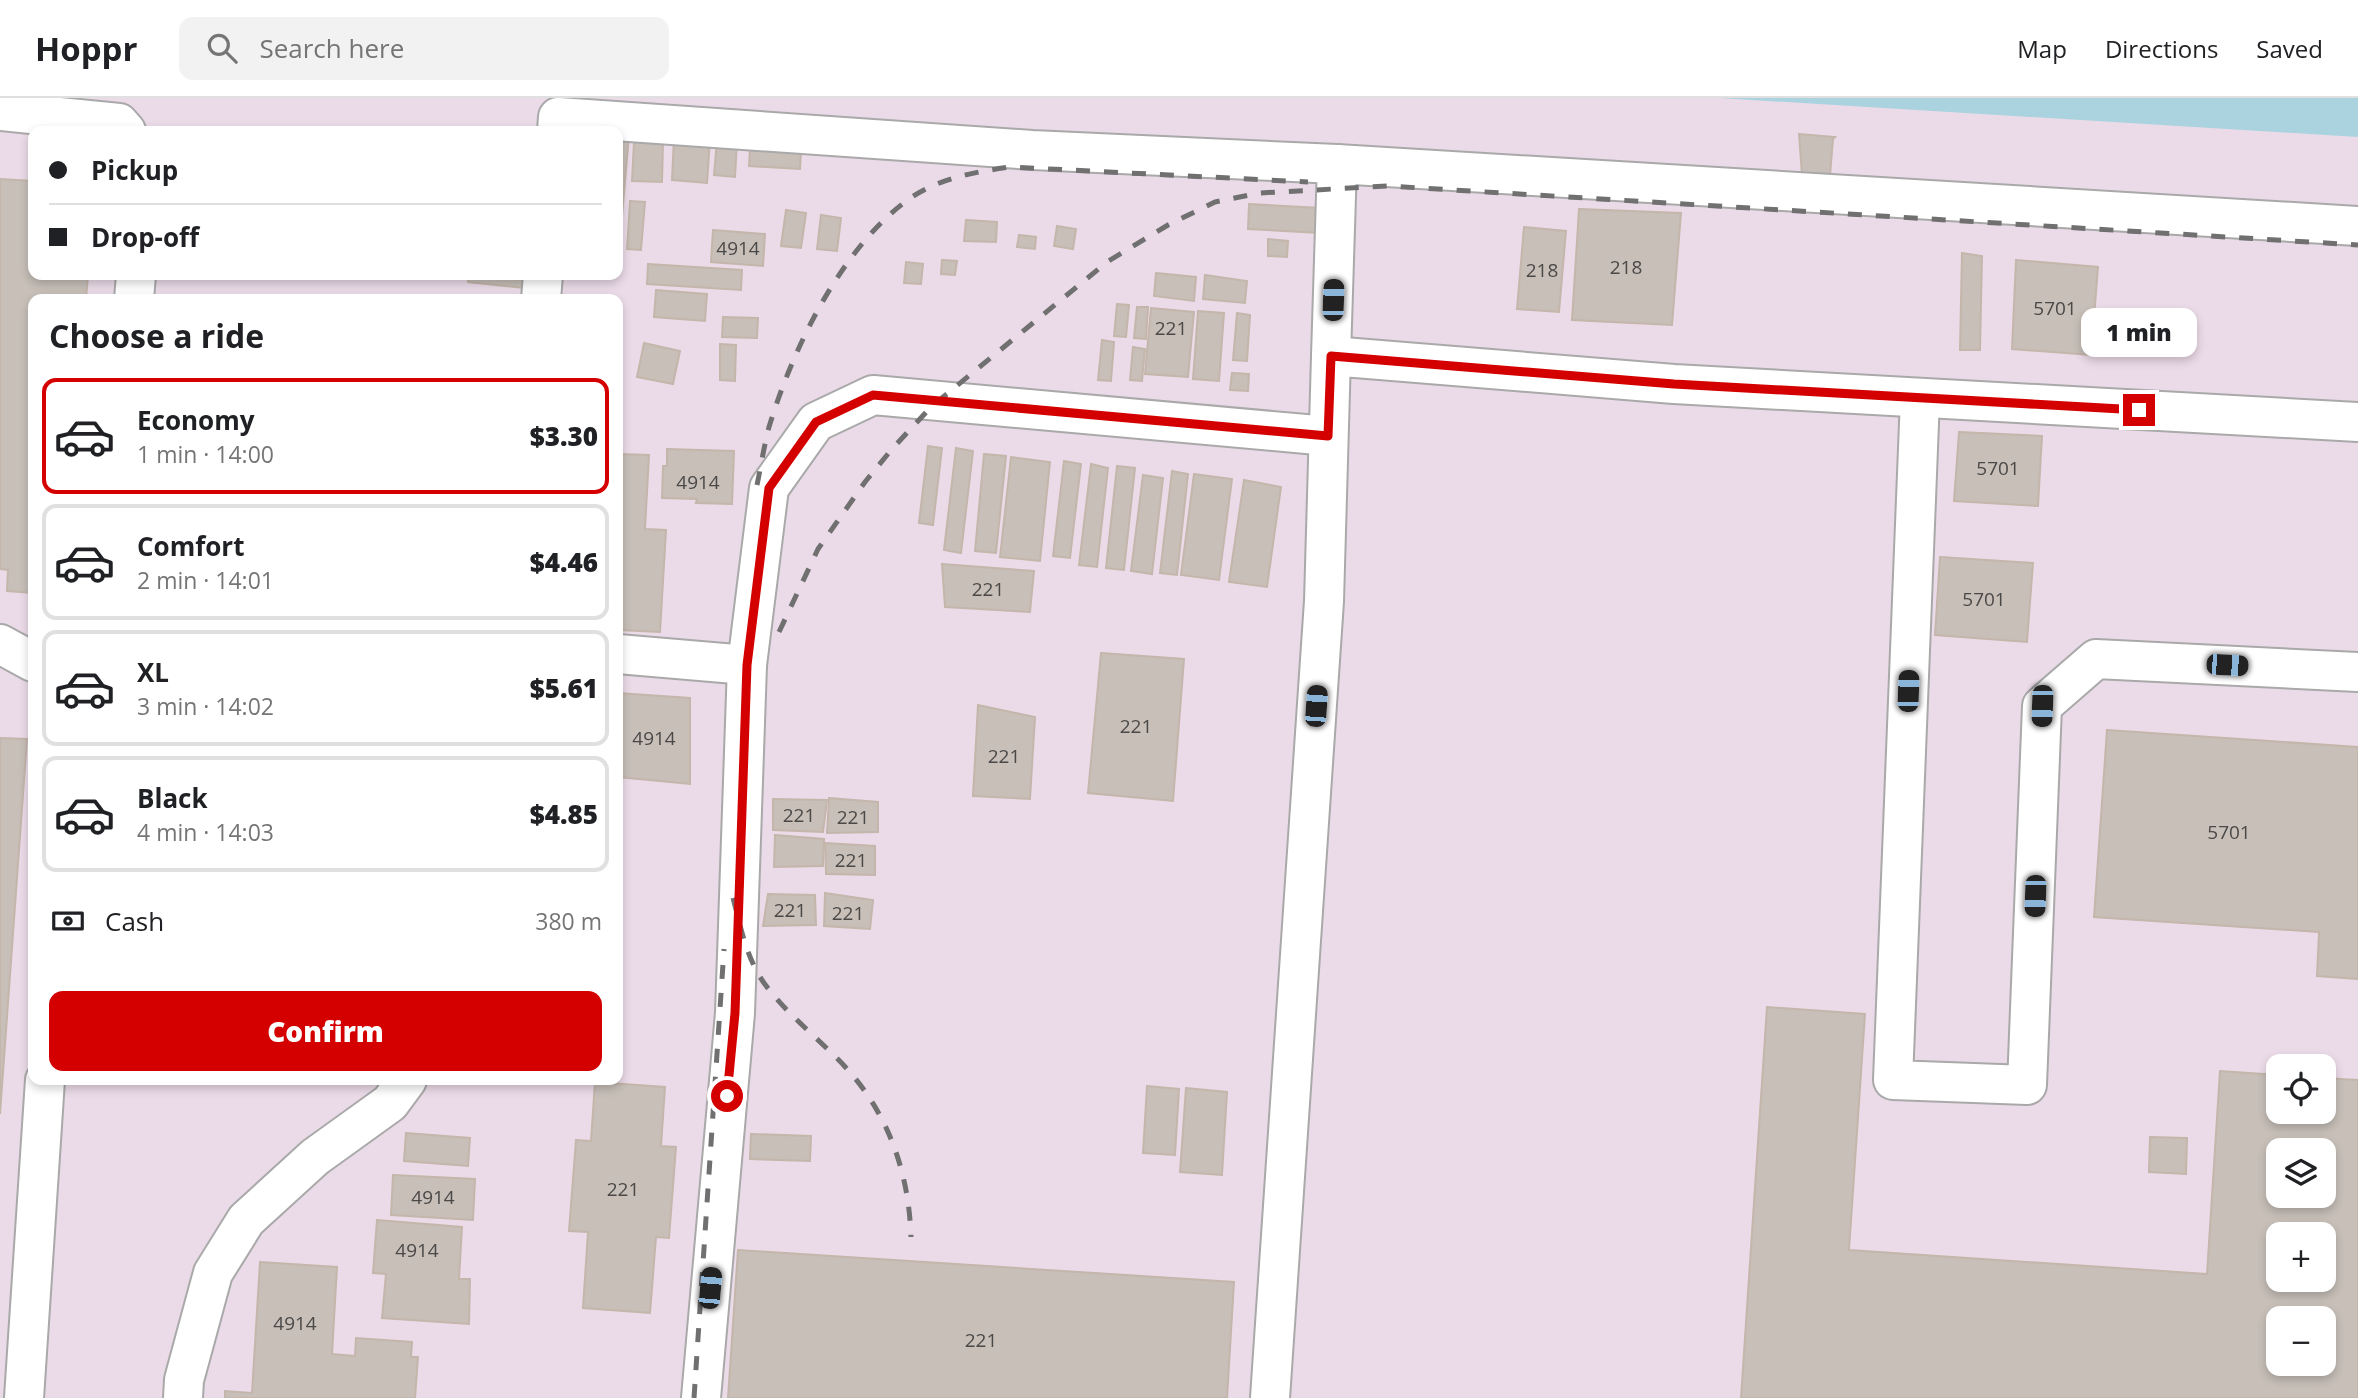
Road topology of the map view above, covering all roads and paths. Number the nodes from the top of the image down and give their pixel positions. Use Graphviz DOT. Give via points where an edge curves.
graph roads {
  1 [pos="0,111"];
  2 [pos="114,126"];
  3 [pos="557,126"];
  4 [pos="1337,164"];
  5 [pos="2358,226"];
  6 [pos="1331,356"];
  7 [pos="1920,398"];
  8 [pos="2358,422"];
  9 [pos="1328,436"];
  10 [pos="0,644"];
  11 [pos="623,654"];
  12 [pos="28,659"];
  13 [pos="747,665"];
  14 [pos="2358,672"];
  15 [pos="45,1085"];
  16 [pos="403,1085"];
  17 [pos="24,1398"];
  18 [pos="183,1398"];
  19 [pos="701,1398"];
  20 [pos="1270,1398"];
  1 -- 2 [label="lane"];
  3 -- 4 [label="lane" via="558,117 1032,150"];
  4 -- 5 [label="lane"];
  4 -- 6 [label="lane"];
  6 -- 7 [label="lane" via="1674,384"];
  6 -- 9 [label="lane"];
  7 -- 8 [label="lane"];
  7 -- 14 [label="lane" via="1893,1080 2027,1085 2042,706 2096,659"];
  9 -- 13 [label="lane" via="873,395 816,422 769,488"];
  9 -- 20 [label="lane" via="1324,601"];
  10 -- 12 [label="lane"];
  11 -- 13 [label="lane"];
  13 -- 19 [label="lane" via="735,1013"];
  15 -- 17 [label="lane"];
  16 -- 18 [label="lane" via="390,1103 315,1157 246,1220 213,1273"];
}
